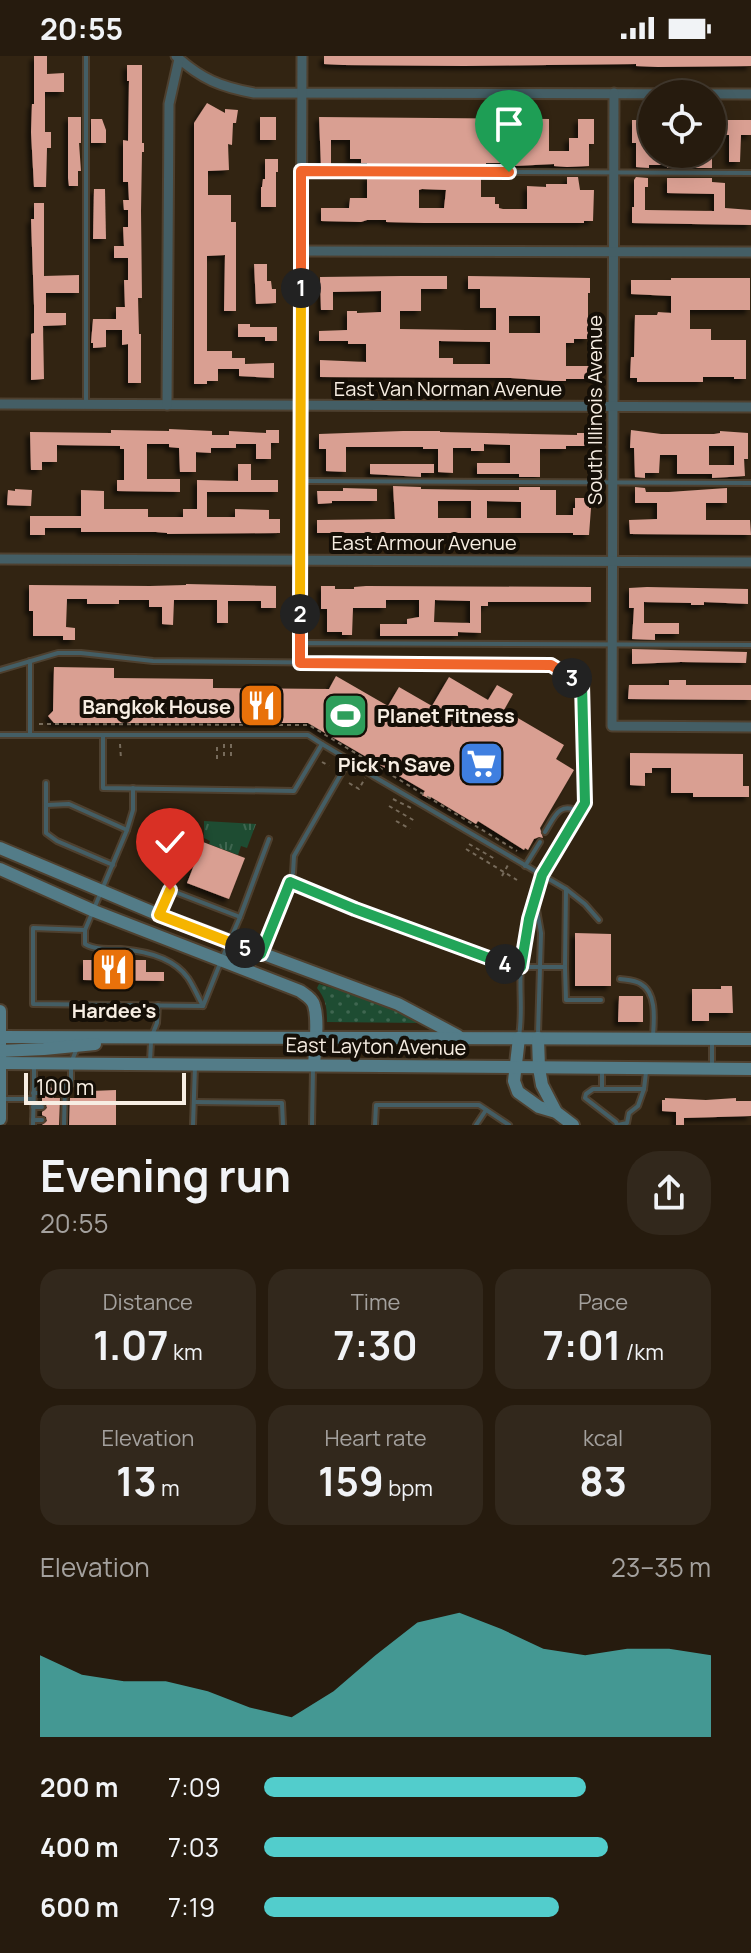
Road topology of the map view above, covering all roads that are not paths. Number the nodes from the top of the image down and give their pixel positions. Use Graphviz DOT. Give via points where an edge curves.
graph roads {
  1 [pos="86,56"];
  2 [pos="302,56"];
  3 [pos="177,58"];
  4 [pos="302,92"];
  5 [pos="614,93"];
  6 [pos="751,94"];
  7 [pos="301,171"];
  8 [pos="613,172"];
  9 [pos="751,173"];
  10 [pos="301,251"];
  11 [pos="613,252"];
  12 [pos="751,252"];
  13 [pos="0,404"];
  14 [pos="86,404"];
  15 [pos="167,405"];
  16 [pos="301,405"];
  17 [pos="613,406"];
  18 [pos="751,407"];
  19 [pos="300,481"];
  20 [pos="612,482"];
  21 [pos="751,483"];
  22 [pos="0,559"];
  23 [pos="300,560"];
  24 [pos="611,561"];
  25 [pos="751,562"];
  26 [pos="300,643"];
  27 [pos="612,644"];
  28 [pos="751,645"];
  29 [pos="30,661"];
  30 [pos="300,663"];
  31 [pos="0,670"];
  32 [pos="751,727"];
  33 [pos="0,735"];
  34 [pos="30,735"];
  35 [pos="103,735"];
  36 [pos="322,744"];
  37 [pos="349,760"];
  38 [pos="46,783"];
  39 [pos="133,788"];
  40 [pos="46,805"];
  41 [pos="580,812"];
  42 [pos="127,830"];
  43 [pos="545,832"];
  44 [pos="269,839"];
  45 [pos="540,842"];
  46 [pos="0,848"];
  47 [pos="113,865"];
  48 [pos="525,866"];
  49 [pos="0,869"];
  50 [pos="542,875"];
  51 [pos="290,882"];
  52 [pos="566,889"];
  53 [pos="102,892"];
  54 [pos="535,901"];
  55 [pos="94,911"];
  56 [pos="159,915"];
  57 [pos="240,917"];
  58 [pos="599,920"];
  59 [pos="85,930"];
  60 [pos="229,942"];
  61 [pos="261,954"];
  62 [pos="221,961"];
  63 [pos="521,967"];
  64 [pos="539,967"];
  65 [pos="565,967"];
  66 [pos="620,979"];
  67 [pos="601,1000"];
  68 [pos="158,1005"];
  69 [pos="203,1006"];
  70 [pos="0,1011"];
  71 [pos="0,1037"];
  72 [pos="144,1037"];
  73 [pos="316,1037"];
  74 [pos="461,1037"];
  75 [pos="519,1038"];
  76 [pos="538,1038"];
  77 [pos="653,1038"];
  78 [pos="712,1039"];
  79 [pos="751,1039"];
  80 [pos="77,1046"];
  81 [pos="0,1058"];
  82 [pos="34,1063"];
  83 [pos="71,1063"];
  84 [pos="149,1063"];
  85 [pos="195,1064"];
  86 [pos="314,1065"];
  87 [pos="514,1068"];
  88 [pos="539,1068"];
  89 [pos="602,1069"];
  90 [pos="646,1069"];
  91 [pos="712,1069"];
  92 [pos="751,1069"];
  93 [pos="34,1084"];
  94 [pos="54,1084"];
  95 [pos="65,1084"];
  96 [pos="43,1085"];
  97 [pos="602,1089"];
  98 [pos="644,1089"];
  99 [pos="65,1092"];
  100 [pos="43,1093"];
  101 [pos="54,1093"];
  102 [pos="33,1096"];
  103 [pos="0,1099"];
  104 [pos="194,1102"];
  105 [pos="65,1106"];
  106 [pos="33,1107"];
  107 [pos="42,1107"];
  108 [pos="54,1107"];
  109 [pos="487,1109"];
  110 [pos="556,1112"];
  111 [pos="0,1119"];
  112 [pos="42,1120"];
  113 [pos="54,1120"];
  114 [pos="33,1122"];
  115 [pos="64,1123"];
  116 [pos="193,1125"];
  117 [pos="283,1125"];
  118 [pos="312,1125"];
  119 [pos="375,1125"];
  120 [pos="476,1125"];
  121 [pos="509,1125"];
  122 [pos="573,1125"];
  123 [pos="617,1125"];
  1 -- 14 [label="lane"];
  2 -- 4 [label="street"];
  3 -- 4 [label="street" via="229,89"];
  3 -- 15 [label="street" via="169,104"];
  4 -- 5 [label="street"];
  4 -- 7 [label="street"];
  5 -- 6 [label="street"];
  5 -- 8 [label="street, South Illinois Avenue"];
  7 -- 8 [label="lane"];
  7 -- 10 [label="street"];
  8 -- 9 [label="lane"];
  8 -- 11 [label="street, South Illinois Avenue"];
  10 -- 11 [label="street"];
  10 -- 16 [label="street"];
  11 -- 12 [label="street"];
  11 -- 17 [label="street, South Illinois Avenue"];
  13 -- 14 [label="street, East Van Norman Avenue"];
  14 -- 15 [label="street, East Van Norman Avenue"];
  15 -- 16 [label="street, East Van Norman Avenue"];
  16 -- 17 [label="street, East Van Norman Avenue"];
  16 -- 19 [label="street"];
  17 -- 18 [label="street, East Van Norman Avenue"];
  17 -- 20 [label="street, South Illinois Avenue"];
  19 -- 20 [label="lane"];
  19 -- 23 [label="street"];
  20 -- 21 [label="lane"];
  20 -- 24 [label="street, South Illinois Avenue"];
  22 -- 23 [label="street, East Armour Avenue"];
  23 -- 24 [label="street, East Armour Avenue"];
  23 -- 26 [label="street"];
  24 -- 25 [label="street, East Armour Avenue"];
  24 -- 27 [label="street, South Illinois Avenue"];
  26 -- 27 [label="lane"];
  26 -- 30 [label="lane"];
  27 -- 28 [label="lane"];
  27 -- 32 [label="street, South Illinois Avenue" via="612,726"];
  29 -- 30 [label="lane" via="81,653 153,661"];
  29 -- 31 [label="lane"];
  29 -- 34 [label="lane"];
  30 -- 41 [label="lane" via="551,665 582,684 585,803"];
  33 -- 34 [label="lane"];
  34 -- 35 [label="lane"];
  35 -- 36 [label="lane" via="308,735"];
  35 -- 39 [label="lane" via="103,788"];
  36 -- 37 [label="lane"];
  36 -- 39 [label="lane" via="294,791"];
  37 -- 48 [label="lane"];
  37 -- 51 [label="lane" via="294,856"];
  38 -- 40 [label="lane"];
  39 -- 42 [label="lane"];
  40 -- 42 [label="lane" via="69,804"];
  40 -- 47 [label="lane" via="46,833"];
  41 -- 43 [label="lane" via="558,810"];
  41 -- 50 [label="lane"];
  42 -- 47 [label="lane"];
  44 -- 57 [label="lane"];
  45 -- 48 [label="lane"];
  46 -- 53 [label="main road"];
  47 -- 53 [label="lane"];
  48 -- 50 [label="lane"];
  49 -- 55 [label="main road"];
  50 -- 52 [label="lane"];
  50 -- 54 [label="lane"];
  51 -- 61 [label="lane"];
  51 -- 63 [label="lane"];
  52 -- 58 [label="lane"];
  52 -- 65 [label="lane"];
  53 -- 55 [label="lane"];
  53 -- 56 [label="main road"];
  54 -- 63 [label="lane"];
  54 -- 64 [label="lane" via="541,933"];
  55 -- 59 [label="lane"];
  55 -- 62 [label="main road"];
  56 -- 57 [label="lane" via="170,890"];
  56 -- 60 [label="main road"];
  57 -- 60 [label="lane"];
  59 -- 68 [label="lane" via="33,928 33,1004"];
  59 -- 69 [label="lane" via="85,944 91,948 146,953 178,967"];
  60 -- 61 [label="main road"];
  60 -- 62 [label="lane"];
  61 -- 74 [label="main road" via="398,1004"];
  62 -- 69 [label="lane"];
  62 -- 73 [label="main road" via="310,998"];
  63 -- 64 [label="lane"];
  63 -- 75 [label="lane"];
  64 -- 65 [label="lane"];
  64 -- 76 [label="lane"];
  65 -- 67 [label="lane" via="566,1000"];
  66 -- 77 [label="lane" via="639,982 648,990"];
  68 -- 69 [label="lane"];
  68 -- 72 [label="lane" via="157,1023"];
  70 -- 71 [label="main road"];
  71 -- 72 [label="main road, East Layton Avenue"];
  71 -- 81 [label="main road"];
  72 -- 73 [label="main road, East Layton Avenue"];
  72 -- 80 [label="main road"];
  72 -- 84 [label="lane"];
  73 -- 74 [label="main road, East Layton Avenue"];
  73 -- 86 [label="main road"];
  74 -- 75 [label="main road, East Layton Avenue"];
  75 -- 76 [label="main road, East Layton Avenue"];
  75 -- 87 [label="main road"];
  76 -- 77 [label="main road, East Layton Avenue"];
  76 -- 88 [label="main road"];
  77 -- 78 [label="main road, East Layton Avenue"];
  78 -- 79 [label="main road, East Layton Avenue"];
  78 -- 91 [label="lane"];
  80 -- 81 [label="main road"];
  80 -- 83 [label="lane"];
  81 -- 82 [label="main road, East Layton Avenue"];
  81 -- 103 [label="main road"];
  82 -- 83 [label="main road, East Layton Avenue"];
  82 -- 93 [label="lane"];
  83 -- 84 [label="main road, East Layton Avenue"];
  83 -- 95 [label="lane" via="71,1084"];
  84 -- 85 [label="main road, East Layton Avenue"];
  85 -- 86 [label="main road, East Layton Avenue"];
  85 -- 104 [label="lane"];
  86 -- 87 [label="main road, East Layton Avenue"];
  86 -- 118 [label="lane"];
  87 -- 88 [label="main road, East Layton Avenue"];
  87 -- 110 [label="main road" via="518,1092"];
  88 -- 89 [label="main road, East Layton Avenue"];
  88 -- 110 [label="main road"];
  89 -- 90 [label="main road, East Layton Avenue"];
  89 -- 97 [label="lane"];
  90 -- 91 [label="main road, East Layton Avenue"];
  90 -- 98 [label="lane"];
  91 -- 92 [label="main road, East Layton Avenue"];
  93 -- 96 [label="lane"];
  93 -- 102 [label="lane"];
  94 -- 95 [label="lane"];
  95 -- 99 [label="lane"];
  97 -- 98 [label="lane"];
  97 -- 123 [label="lane" via="593,1089 585,1098"];
  98 -- 123 [label="lane" via="627,1123"];
  99 -- 101 [label="lane"];
  99 -- 105 [label="lane"];
  100 -- 102 [label="lane"];
  102 -- 103 [label="lane"];
  102 -- 106 [label="lane"];
  103 -- 111 [label="main road"];
  104 -- 116 [label="lane"];
  104 -- 117 [label="lane" via="282,1103"];
  105 -- 108 [label="lane"];
  105 -- 115 [label="lane"];
  106 -- 107 [label="lane"];
  106 -- 114 [label="lane"];
  109 -- 119 [label="lane" via="376,1105"];
  109 -- 120 [label="lane"];
  109 -- 121 [label="lane"];
  110 -- 122 [label="main road"];
  112 -- 114 [label="lane"];
  113 -- 115 [label="lane"];
}
